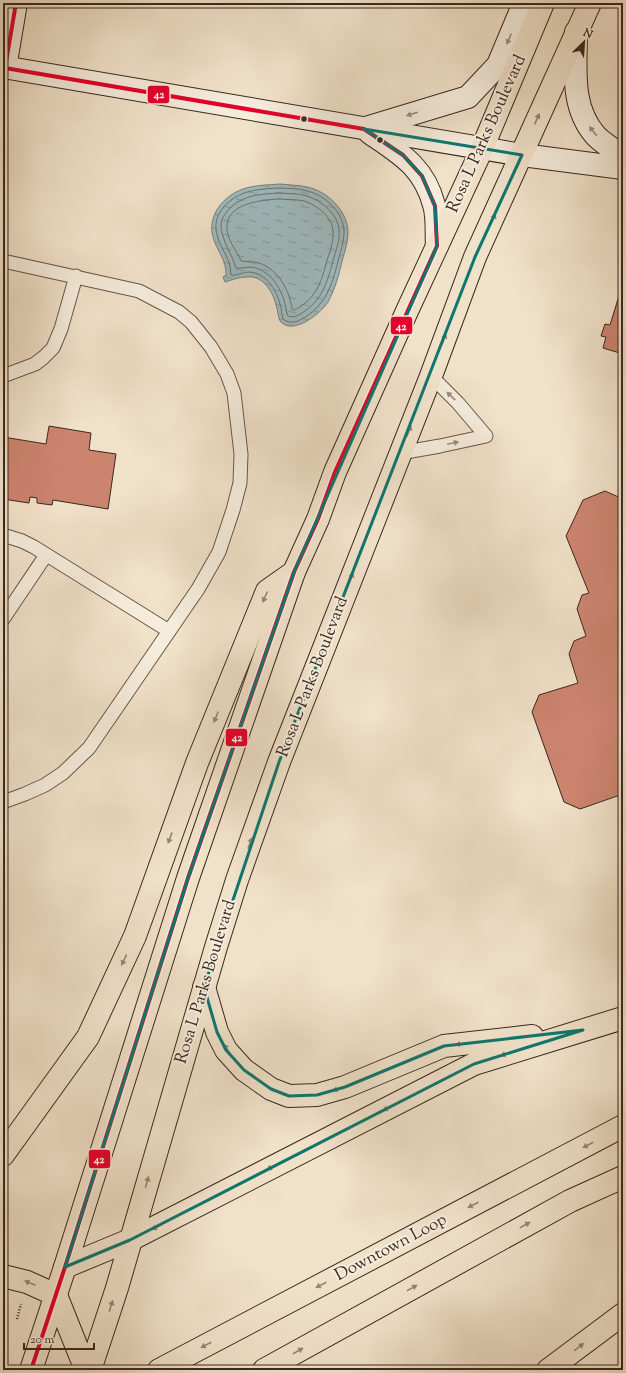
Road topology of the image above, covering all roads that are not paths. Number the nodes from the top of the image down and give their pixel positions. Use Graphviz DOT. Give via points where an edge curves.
graph roads {
  1 [pos="16,3"];
  2 [pos="524,3"];
  3 [pos="543,3"];
  4 [pos="590,3"];
  5 [pos="576,32"];
  6 [pos="4,67"];
  7 [pos="364,129"];
  8 [pos="482,149"];
  9 [pos="522,155"];
  10 [pos="623,156"];
  11 [pos="623,168"];
  12 [pos="437,246"];
  13 [pos="3,261"];
  14 [pos="76,276"];
  15 [pos="3,376"];
  16 [pos="431,376"];
  17 [pos="400,453"];
  18 [pos="3,535"];
  19 [pos="46,555"];
  20 [pos="294,572"];
  21 [pos="3,620"];
  22 [pos="168,631"];
  23 [pos="3,802"];
  24 [pos="204,987"];
  25 [pos="623,1018"];
  26 [pos="583,1030"];
  27 [pos="623,1126"];
  28 [pos="3,1155"];
  29 [pos="623,1177"];
  30 [pos="130,1240"];
  31 [pos="65,1267"];
  32 [pos="3,1276"];
  33 [pos="56,1295"];
  34 [pos="623,1314"];
  35 [pos="31,1370"];
  36 [pos="86,1370"];
  37 [pos="90,1370"];
  38 [pos="159,1370"];
  39 [pos="264,1370"];
  40 [pos="548,1370"];
  1 -- 6 [label="street"];
  2 -- 7 [label="street, one-way" via="498,65 468,97"];
  3 -- 8 [label="main road, Rosa L Parks Boulevard"];
  4 -- 5 [label="main road, Rosa L Parks Boulevard"];
  9 -- 5 [label="main road, Rosa L Parks Boulevard, one-way"];
  10 -- 5 [label="street, one-way" via="605,144 582,117 576,92"];
  6 -- 7 [label="street"];
  7 -- 8 [label="street"];
  7 -- 12 [label="street" via="403,155 422,176 435,206"];
  8 -- 9 [label="street"];
  8 -- 12 [label="main road, Rosa L Parks Boulevard"];
  9 -- 11 [label="street"];
  16 -- 9 [label="main road, Rosa L Parks Boulevard, one-way" via="475,257"];
  12 -- 20 [label="main road, Rosa L Parks Boulevard"];
  13 -- 14 [label="lane"];
  14 -- 15 [label="lane" via="53,348 34,364"];
  14 -- 22 [label="lane" via="139,291 179,312 191,322 211,347 227,374 234,393 241,454 240,482 233,510 219,552 198,589"];
  17 -- 16 [label="main road, Rosa L Parks Boulevard, one-way"];
  17 -- 16 [label="lane, one-way" via="486,436"];
  24 -- 17 [label="main road, Rosa L Parks Boulevard, one-way" via="237,880 276,769"];
  18 -- 19 [label="lane" via="22,541"];
  19 -- 21 [label="lane"];
  19 -- 22 [label="lane"];
  20 -- 28 [label="main road, one-way" via="267,591 197,763 135,936 88,1038"];
  20 -- 31 [label="main road, Rosa L Parks Boulevard" via="188,878"];
  22 -- 23 [label="lane" via="89,748 76,762 45,785"];
  26 -- 24 [label="main road, one-way" via="444,1046 345,1087 317,1095 289,1096 271,1089 244,1070 226,1050 217,1032"];
  30 -- 24 [label="main road, Rosa L Parks Boulevard, one-way"];
  25 -- 26 [label="main road"];
  26 -- 30 [label="main road, one-way" via="474,1064"];
  27 -- 38 [label="main road, Downtown Loop, one-way"];
  39 -- 29 [label="main road, one-way" via="570,1201"];
  30 -- 31 [label="main road"];
  37 -- 30 [label="main road, Rosa L Parks Boulevard, one-way"];
  31 -- 33 [label="main road, Rosa L Parks Boulevard"];
  33 -- 32 [label="main road, one-way" via="27,1282"];
  33 -- 35 [label="main road, Rosa L Parks Boulevard"];
  33 -- 36 [label="main road"];
  40 -- 34 [label="main road, one-way"];
}
